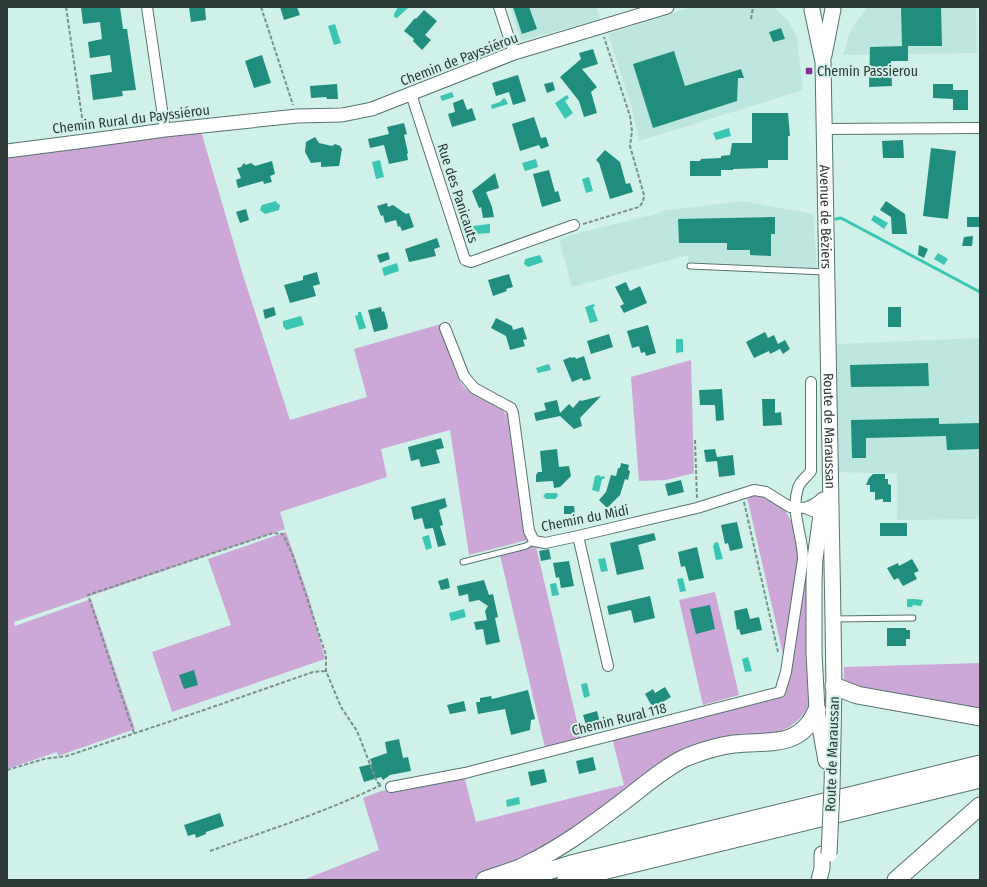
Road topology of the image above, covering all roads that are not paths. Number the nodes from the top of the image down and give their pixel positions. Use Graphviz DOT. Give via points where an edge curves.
graph roads {
  1 [pos="147,7"];
  2 [pos="499,7"];
  3 [pos="668,7"];
  4 [pos="809,8"];
  5 [pos="835,8"];
  6 [pos="514,53"];
  7 [pos="823,62"];
  8 [pos="411,94"];
  9 [pos="259,120"];
  10 [pos="980,128"];
  11 [pos="824,129"];
  12 [pos="165,130"];
  13 [pos="7,151"];
  14 [pos="574,225"];
  15 [pos="690,266"];
  16 [pos="826,272"];
  17 [pos="445,328"];
  18 [pos="828,371"];
  19 [pos="811,382"];
  20 [pos="823,498"];
  21 [pos="800,508"];
  22 [pos="822,518"];
  23 [pos="578,536"];
  24 [pos="534,541"];
  25 [pos="463,562"];
  26 [pos="913,618"];
  27 [pos="833,619"];
  28 [pos="608,666"];
  29 [pos="834,686"];
  30 [pos="817,710"];
  31 [pos="980,717"];
  32 [pos="980,764"];
  33 [pos="980,779"];
  34 [pos="391,788"];
  35 [pos="829,788"];
  36 [pos="980,806"];
  37 [pos="826,854"];
  38 [pos="485,880"];
  39 [pos="519,880"];
  40 [pos="566,880"];
  41 [pos="820,880"];
  42 [pos="830,880"];
  43 [pos="896,880"];
  1 -- 12 [label="street"];
  2 -- 6 [label="street"];
  3 -- 6 [label="street, Chemin de Payssiérou"];
  4 -- 5 [label="main road" via="826,11"];
  4 -- 7 [label="main road, Avenue de Béziers"];
  5 -- 7 [label="main road, Avenue de Béziers"];
  6 -- 8 [label="street, Chemin de Payssiérou"];
  7 -- 11 [label="main road, Avenue de Béziers"];
  8 -- 9 [label="street, Chemin de Payssiérou" via="372,109 342,115"];
  8 -- 14 [label="street, Rue des Panicauts" via="465,260 471,262"];
  9 -- 12 [label="street, Chemin Rural du Payssiérou"];
  10 -- 11 [label="street"];
  11 -- 16 [label="main road, Avenue de Béziers"];
  12 -- 13 [label="street, Chemin Rural du Payssiérou"];
  15 -- 16 [label="lane"];
  16 -- 18 [label="main road, Avenue de Béziers"];
  17 -- 24 [label="street, Chemin du Midi" via="464,376 474,388 511,408 529,531"];
  18 -- 20 [label="main road, Route de Maraussan"];
  18 -- 27 [label="main road, Route de Maraussan"];
  19 -- 21 [label="street" via="811,471 798,487"];
  20 -- 21 [label="street"];
  20 -- 22 [label="main road, Route de Maraussan"];
  21 -- 22 [label="street, Chemin du Midi" via="815,512"];
  21 -- 23 [label="street, Chemin du Midi" via="782,504 771,494 754,490 697,508"];
  21 -- 34 [label="street, Chemin Rural 118" via="803,559 786,672 780,692 465,773"];
  22 -- 30 [label="main road, Route de Maraussan" via="814,580"];
  23 -- 24 [label="street, Chemin du Midi" via="545,543"];
  23 -- 28 [label="street"];
  24 -- 25 [label="lane" via="526,546"];
  26 -- 27 [label="lane"];
  27 -- 29 [label="main road, Route de Maraussan"];
  29 -- 31 [label="highway" via="857,695"];
  29 -- 35 [label="main road, Route de Maraussan"];
  30 -- 35 [label="main road, Route de Maraussan"];
  30 -- 38 [label="highway" via="812,721 801,733 786,740 733,744 685,758 565,844 527,865"];
  32 -- 39 [label="highway" via="571,864"];
  33 -- 40 [label="highway"];
  35 -- 37 [label="main road, Route de Maraussan, bridge"];
  36 -- 43 [label="highway"];
  37 -- 41 [label="main road, Route de Maraussan"];
  37 -- 42 [label="main road, Route de Maraussan"];
}
